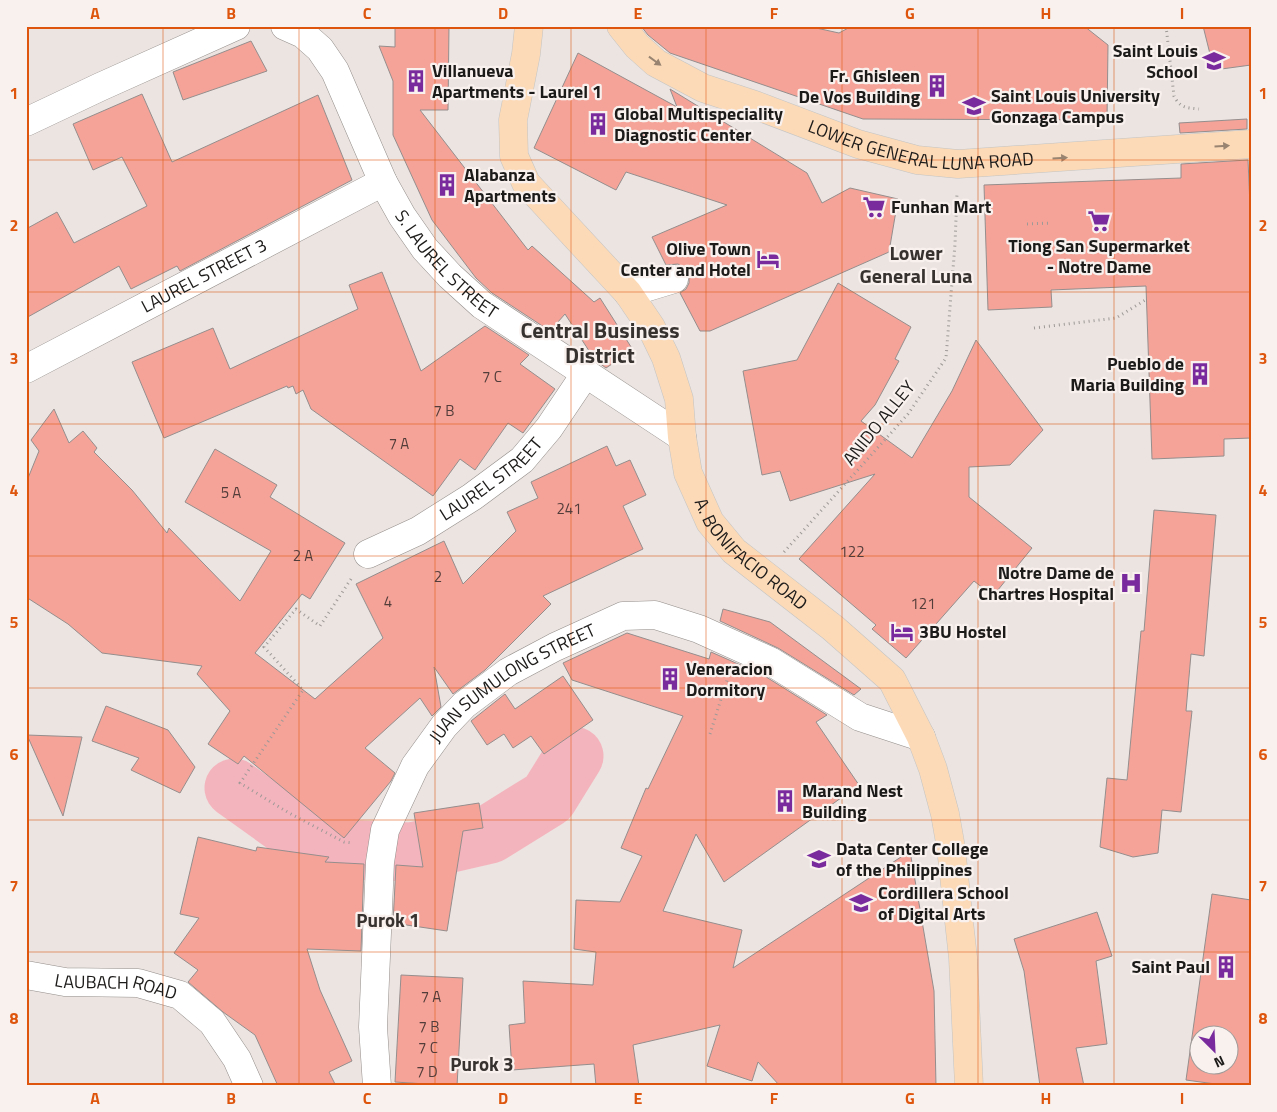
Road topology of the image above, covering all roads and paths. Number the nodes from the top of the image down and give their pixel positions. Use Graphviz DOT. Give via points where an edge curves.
graph roads {
  1 [pos="236,26"];
  2 [pos="285,26"];
  3 [pos="529,26"];
  4 [pos="621,26"];
  5 [pos="1166,26"];
  6 [pos="1199,109"];
  7 [pos="26,122"];
  8 [pos="1251,144"];
  9 [pos="383,182"];
  10 [pos="958,185"];
  11 [pos="1052,222"];
  12 [pos="1027,224"];
  13 [pos="674,279"];
  14 [pos="628,293"];
  15 [pos="1147,299"];
  16 [pos="1034,328"];
  17 [pos="26,369"];
  18 [pos="586,373"];
  19 [pos="682,437"];
  20 [pos="368,554"];
  21 [pos="782,555"];
  22 [pos="740,646"];
  23 [pos="710,734"];
  24 [pos="921,736"];
  25 [pos="344,842"];
  26 [pos="26,975"];
  27 [pos="249,1086"];
  28 [pos="377,1086"];
  29 [pos="969,1086"];
  1 -- 7 [label="street"];
  2 -- 9 [label="street, S. LAUREL STREET" via="303,34 320,49 335,71"];
  3 -- 14 [label="main road, A. BONIFACIO ROAD" via="513,120 514,156 526,183"];
  4 -- 8 [label="main road, LOWER GENERAL LUNA ROAD, one-way" via="656,63 703,88 858,144 917,160 958,164"];
  5 -- 6 [label="path" via="1174,96 1185,108"];
  9 -- 17 [label="street, LAUREL STREET 3"];
  9 -- 18 [label="street, S. LAUREL STREET" via="419,241 450,276 482,306"];
  10 -- 21 [label="path, ANIDO ALLEY" via="946,358 908,414"];
  11 -- 12 [label="path"];
  13 -- 14 [label="street"];
  14 -- 19 [label="main road, A. BONIFACIO ROAD" via="666,358 679,400"];
  15 -- 16 [label="path" via="1116,318"];
  18 -- 19 [label="street, S. LAUREL STREET"];
  18 -- 20 [label="street, LAUREL STREET" via="549,428 522,460 418,531"];
  19 -- 24 [label="main road, A. BONIFACIO ROAD" via="688,472 710,522 734,551 833,628 892,680"];
  20 -- 25 [label="path" via="320,626 296,609 264,646 303,690 240,783"];
  22 -- 23 [label="path"];
  22 -- 24 [label="street, JUAN SUMULONG STREET" via="860,717"];
  22 -- 28 [label="street, JUAN SUMULONG STREET" via="699,628 655,615 623,616 508,672 464,705 444,726 415,766 386,830 380,862 373,1027"];
  24 -- 29 [label="main road, A. BONIFACIO ROAD" via="945,814 950,848 963,958"];
  26 -- 27 [label="street, LAUBACH ROAD" via="65,982 138,983 180,995 212,1022 237,1059"];
}
